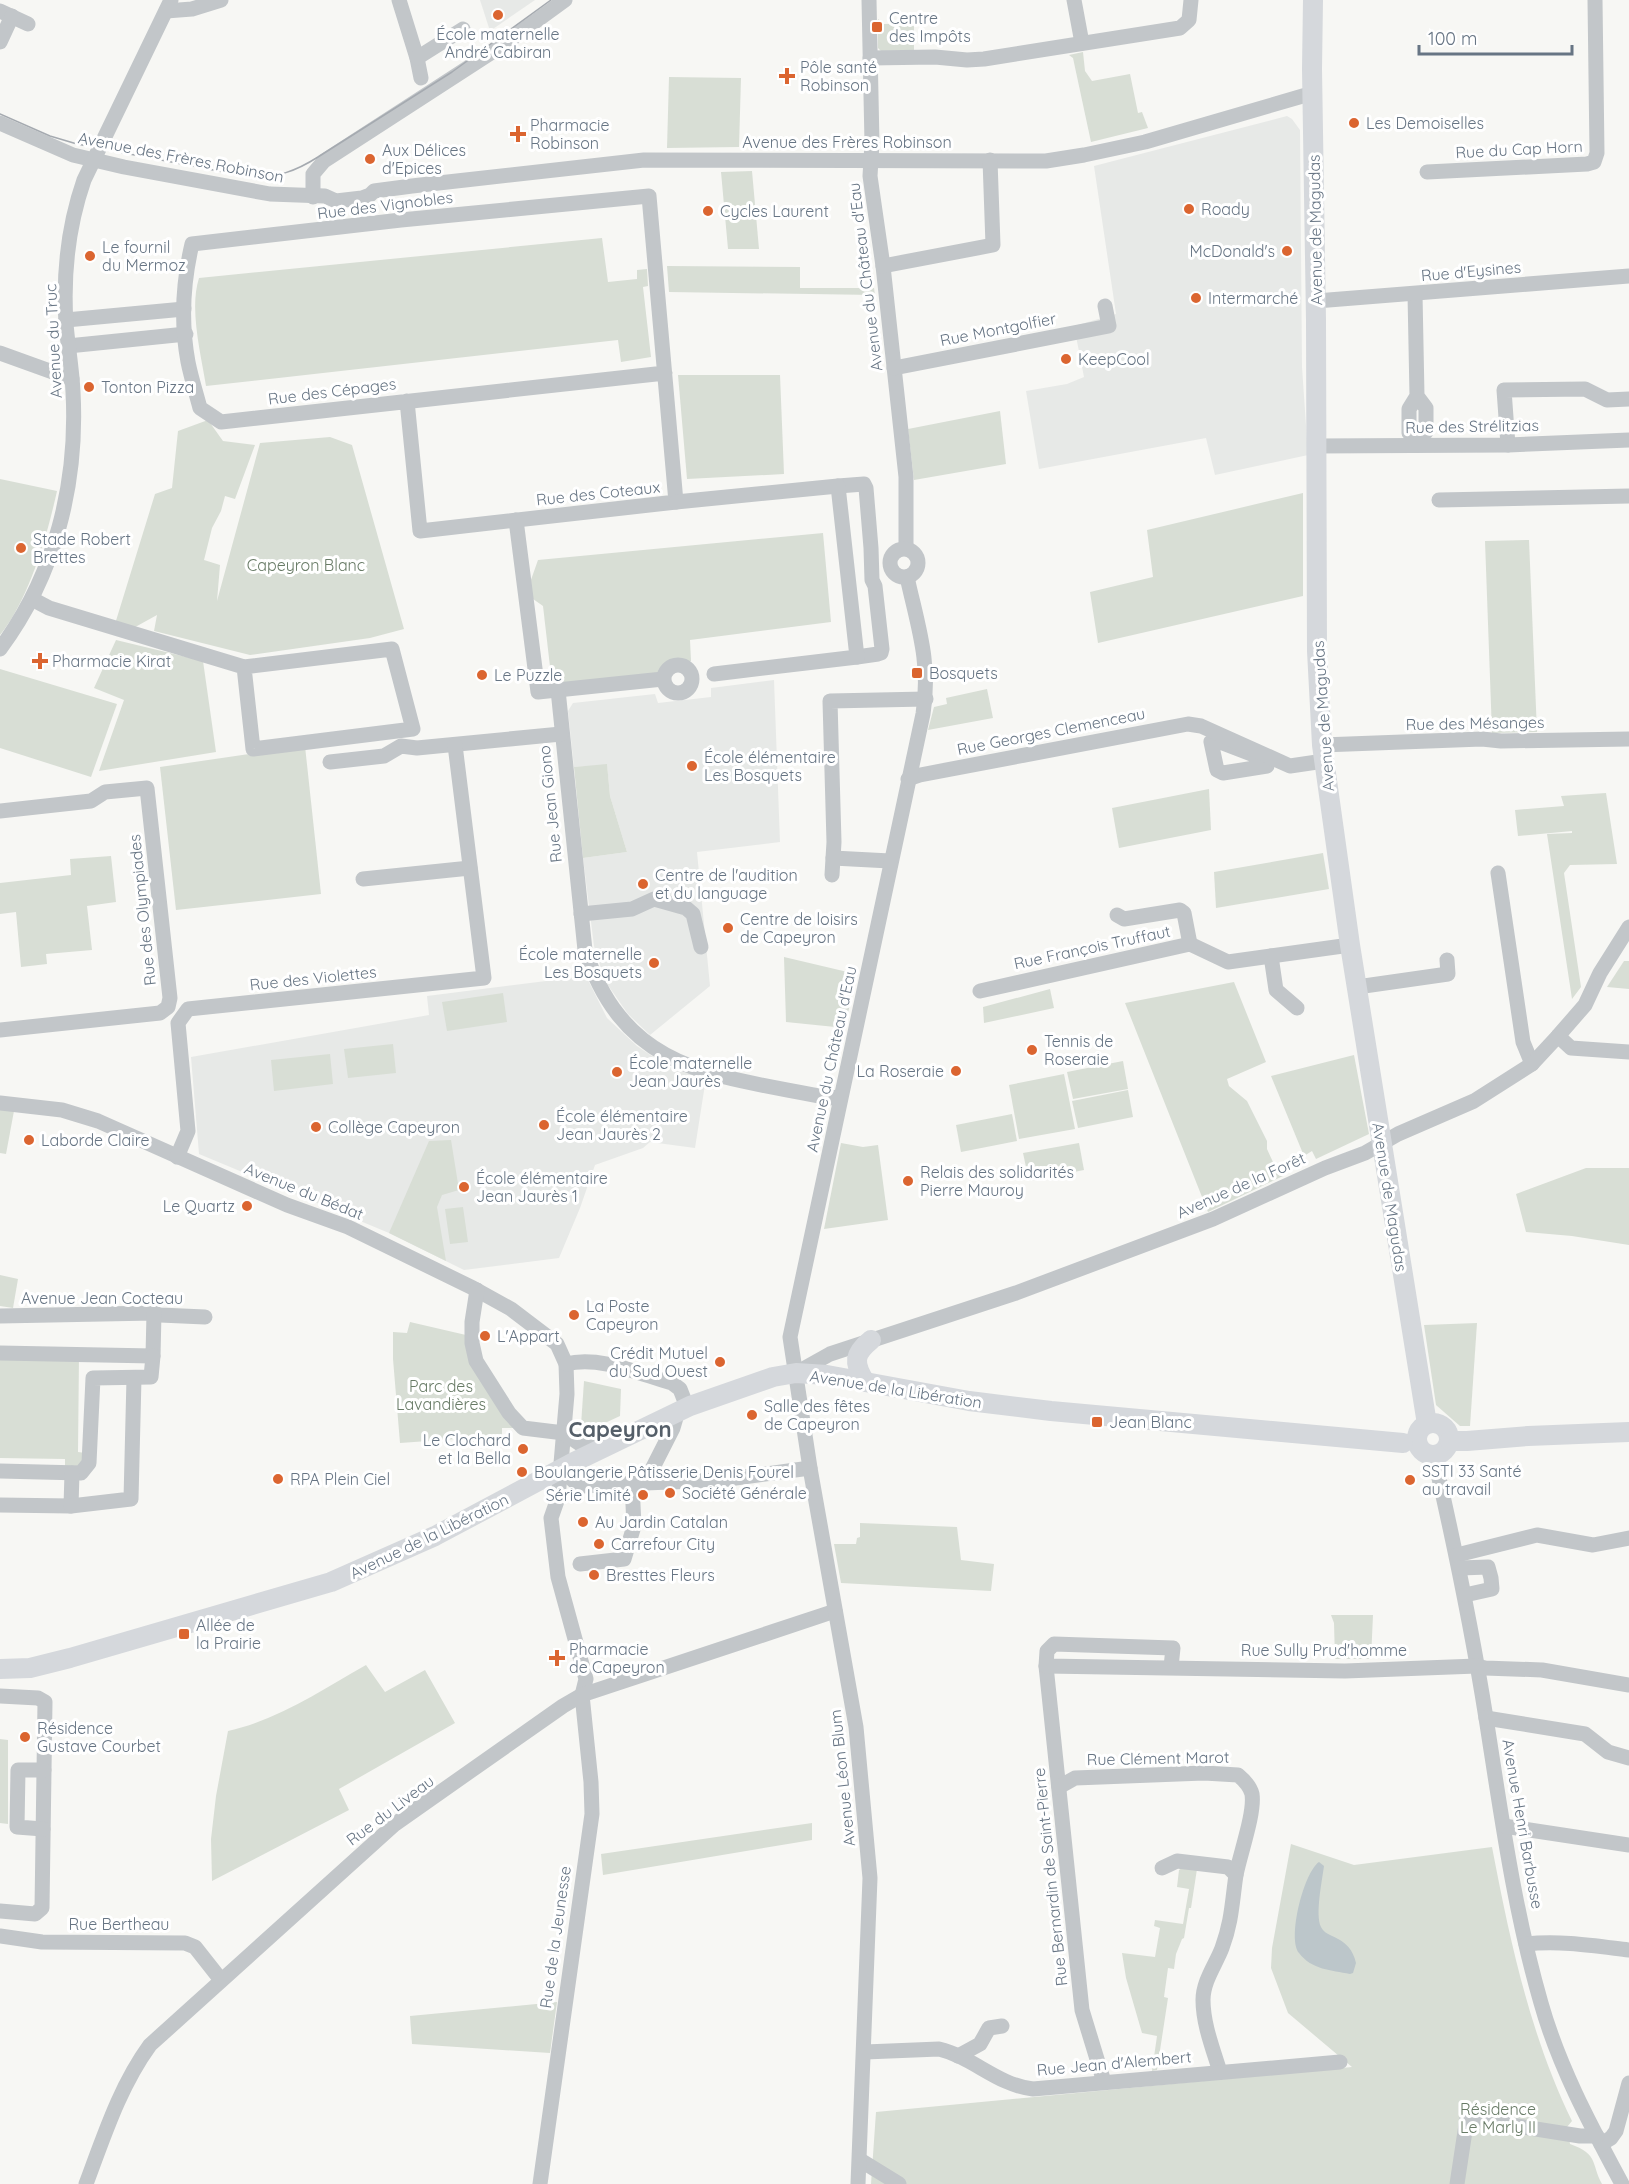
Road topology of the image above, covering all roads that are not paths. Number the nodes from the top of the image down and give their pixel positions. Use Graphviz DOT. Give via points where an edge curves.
graph roads {
  1 [pos="222,0"];
  2 [pos="399,0"];
  3 [pos="565,0"];
  4 [pos="869,0"];
  5 [pos="1074,0"];
  6 [pos="1191,0"];
  7 [pos="1313,0"];
  8 [pos="1595,0"];
  9 [pos="169,6"];
  10 [pos="6,14"];
  11 [pos="28,24"];
  12 [pos="463,29"];
  13 [pos="0,42"];
  14 [pos="1082,43"];
  15 [pos="417,58"];
  16 [pos="870,58"];
  17 [pos="421,78"];
  18 [pos="1313,93"];
  19 [pos="0,123"];
  20 [pos="94,160"];
  21 [pos="871,160"];
  22 [pos="990,160"];
  23 [pos="1426,172"];
  24 [pos="649,196"];
  25 [pos="319,197"];
  26 [pos="883,266"];
  27 [pos="1629,276"];
  28 [pos="1415,294"];
  29 [pos="1316,302"];
  30 [pos="1105,306"];
  31 [pos="184,309"];
  32 [pos="66,320"];
  33 [pos="186,334"];
  34 [pos="68,346"];
  35 [pos="0,353"];
  36 [pos="894,368"];
  37 [pos="665,373"];
  38 [pos="72,379"];
  39 [pos="1417,396"];
  40 [pos="1629,399"];
  41 [pos="407,400"];
  42 [pos="1629,440"];
  43 [pos="1508,445"];
  44 [pos="1316,446"];
  45 [pos="838,486"];
  46 [pos="1629,496"];
  47 [pos="1439,500"];
  48 [pos="676,502"];
  49 [pos="516,520"];
  50 [pos="906,548"];
  51 [pos="890,565"];
  52 [pos="871,569"];
  53 [pos="848,572"];
  54 [pos="907,577"];
  55 [pos="32,599"];
  56 [pos="0,649"];
  57 [pos="857,657"];
  58 [pos="244,667"];
  59 [pos="714,674"];
  60 [pos="663,679"];
  61 [pos="558,690"];
  62 [pos="926,699"];
  63 [pos="1202,726"];
  64 [pos="561,734"];
  65 [pos="1629,738"];
  66 [pos="455,745"];
  67 [pos="1323,753"];
  68 [pos="330,762"];
  69 [pos="1290,766"];
  70 [pos="908,779"];
  71 [pos="0,811"];
  72 [pos="833,858"];
  73 [pos="890,861"];
  74 [pos="470,868"];
  75 [pos="1498,873"];
  76 [pos="832,875"];
  77 [pos="363,879"];
  78 [pos="580,914"];
  79 [pos="1117,915"];
  80 [pos="1629,927"];
  81 [pos="1190,944"];
  82 [pos="1350,945"];
  83 [pos="700,947"];
  84 [pos="1271,956"];
  85 [pos="1447,960"];
  86 [pos="1357,987"];
  87 [pos="980,991"];
  88 [pos="1297,1008"];
  89 [pos="0,1030"];
  90 [pos="1558,1036"];
  91 [pos="1629,1052"];
  92 [pos="1532,1064"];
  93 [pos="840,1097"];
  94 [pos="0,1103"];
  95 [pos="1381,1143"];
  96 [pos="177,1157"];
  97 [pos="477,1290"];
  98 [pos="154,1313"];
  99 [pos="0,1316"];
  100 [pos="205,1317"];
  101 [pos="871,1340"];
  102 [pos="0,1353"];
  103 [pos="153,1356"];
  104 [pos="566,1364"];
  105 [pos="796,1373"];
  106 [pos="134,1378"];
  107 [pos="865,1382"];
  108 [pos="682,1409"];
  109 [pos="1427,1424"];
  110 [pos="1629,1432"];
  111 [pos="564,1433"];
  112 [pos="1450,1441"];
  113 [pos="1410,1443"];
  114 [pos="604,1447"];
  115 [pos="1434,1456"];
  116 [pos="810,1468"];
  117 [pos="561,1469"];
  118 [pos="0,1471"];
  119 [pos="72,1473"];
  120 [pos="638,1483"];
  121 [pos="0,1505"];
  122 [pos="71,1506"];
  123 [pos="1629,1539"];
  124 [pos="1458,1562"];
  125 [pos="580,1564"];
  126 [pos="1465,1595"];
  127 [pos="835,1611"];
  128 [pos="1046,1666"];
  129 [pos="1477,1666"];
  130 [pos="1171,1667"];
  131 [pos="0,1669"];
  132 [pos="1629,1685"];
  133 [pos="582,1695"];
  134 [pos="0,1696"];
  135 [pos="1486,1718"];
  136 [pos="1629,1758"];
  137 [pos="44,1770"];
  138 [pos="1059,1787"];
  139 [pos="1504,1827"];
  140 [pos="43,1829"];
  141 [pos="1629,1845"];
  142 [pos="1162,1868"];
  143 [pos="1236,1875"];
  144 [pos="0,1911"];
  145 [pos="0,1936"];
  146 [pos="1527,1944"];
  147 [pos="1629,1950"];
  148 [pos="221,1980"];
  149 [pos="1002,2026"];
  150 [pos="865,2052"];
  151 [pos="958,2056"];
  152 [pos="1340,2062"];
  153 [pos="1220,2072"];
  154 [pos="1104,2082"];
  155 [pos="1629,2083"];
  156 [pos="1599,2140"];
  157 [pos="860,2160"];
  158 [pos="86,2184"];
  159 [pos="540,2184"];
  160 [pos="858,2184"];
  161 [pos="899,2184"];
  162 [pos="1458,2184"];
  163 [pos="1622,2184"];
  1 -- 9 [label="street" via="192,9"];
  2 -- 15 [label="street"];
  3 -- 25 [label="street" via="324,161 313,174"];
  4 -- 16 [label="street, Avenue du Château d'Eau"];
  5 -- 14 [label="street"];
  6 -- 14 [label="street" via="1190,20 1180,28"];
  7 -- 18 [label="main road, Avenue de Magudas"];
  8 -- 23 [label="street, Rue du Cap Horn" via="1594,162"];
  9 -- 20 [label="street, Avenue du Truc"];
  10 -- 11 [label="street"];
  10 -- 13 [label="street"];
  12 -- 15 [label="street"];
  14 -- 16 [label="street" via="984,59"];
  15 -- 17 [label="street"];
  16 -- 21 [label="street, Avenue du Château d'Eau"];
  18 -- 22 [label="street, Avenue des Frères Robinson" via="1179,133 1084,155 1046,161"];
  18 -- 29 [label="main road, Avenue de Magudas"];
  19 -- 20 [label="street, Avenue des Frères Robinson"];
  20 -- 25 [label="street, Avenue des Frères Robinson" via="270,194"];
  20 -- 32 [label="street, Avenue du Truc" via="73,219"];
  21 -- 22 [label="street, Avenue des Frères Robinson"];
  21 -- 25 [label="street, Avenue des Frères Robinson" via="645,160 374,191 369,187"];
  21 -- 26 [label="street, Avenue du Château d'Eau"];
  22 -- 26 [label="street" via="993,246"];
  24 -- 31 [label="street, Rue des Vignobles" via="192,244"];
  24 -- 37 [label="street, Rue des Coteaux"];
  26 -- 36 [label="street, Avenue du Château d'Eau"];
  27 -- 28 [label="street, Rue d'Eysines"];
  28 -- 29 [label="street, Rue d'Eysines"];
  28 -- 39 [label="street"];
  29 -- 44 [label="main road, Avenue de Magudas"];
  30 -- 36 [label="street, Rue Montgolfier" via="1108,327"];
  31 -- 32 [label="street"];
  31 -- 33 [label="street, Rue des Vignobles"];
  32 -- 34 [label="street, Avenue du Truc"];
  33 -- 34 [label="street"];
  33 -- 41 [label="street, Rue des Cépages" via="188,362 200,408 221,422"];
  34 -- 38 [label="street, Avenue du Truc"];
  35 -- 38 [label="street"];
  36 -- 50 [label="street, Avenue du Château d'Eau" via="906,477"];
  37 -- 41 [label="street, Rue des Cépages"];
  37 -- 48 [label="street, Rue des Coteaux"];
  38 -- 55 [label="street, Avenue du Truc" via="73,458 67,495 49,561"];
  40 -- 43 [label="street" via="1607,400 1585,389 1504,390"];
  41 -- 49 [label="street, Rue des Coteaux" via="420,531"];
  42 -- 43 [label="street, Rue des Strélitzias"];
  43 -- 44 [label="street, Rue des Strélitzias"];
  44 -- 67 [label="main road, Avenue de Magudas" via="1317,651"];
  45 -- 48 [label="street"];
  45 -- 52 [label="street" via="858,483 866,488"];
  45 -- 53 [label="street"];
  46 -- 47 [label="street"];
  48 -- 49 [label="street, Rue des Coteaux"];
  49 -- 61 [label="street" via="538,692"];
  50 -- 51 [label="street" via="893,553"];
  50 -- 54 [label="street, Avenue du Château d'Eau" via="914,552 919,564"];
  51 -- 52 [label="street"];
  51 -- 54 [label="street" via="895,574"];
  52 -- 53 [label="street"];
  52 -- 57 [label="street" via="882,649 878,654"];
  53 -- 57 [label="street"];
  54 -- 62 [label="street, Avenue du Château d'Eau" via="927,668"];
  55 -- 56 [label="street, Avenue du Truc"];
  55 -- 58 [label="street" via="49,608"];
  57 -- 59 [label="street"];
  58 -- 58 [label="street" via="392,648 413,729 254,749"];
  60 -- 61 [label="street"];
  61 -- 64 [label="street, Rue Jean Giono"];
  62 -- 70 [label="street, Avenue du Château d'Eau"];
  62 -- 72 [label="street" via="830,701"];
  63 -- 69 [label="street, Rue Georges Clemenceau"];
  63 -- 69 [label="street" via="1213,780"];
  63 -- 70 [label="street, Rue Georges Clemenceau" via="1173,725"];
  64 -- 66 [label="street"];
  64 -- 78 [label="street, Rue Jean Giono"];
  65 -- 67 [label="street, Rue des Mésanges" via="1482,739"];
  66 -- 68 [label="street" via="401,746 384,756"];
  66 -- 74 [label="street"];
  67 -- 69 [label="street"];
  67 -- 82 [label="main road, Avenue de Magudas"];
  70 -- 73 [label="street, Avenue du Château d'Eau"];
  71 -- 89 [label="street, Rue des Olympiades" via="91,801 105,792 147,788 170,998 168,1007 160,1013"];
  72 -- 73 [label="street"];
  72 -- 76 [label="street"];
  73 -- 93 [label="street, Avenue du Château d'Eau"];
  74 -- 77 [label="street"];
  74 -- 96 [label="street, Rue des Violettes" via="484,978 188,1009 178,1023 188,1131"];
  75 -- 92 [label="street" via="1524,1042"];
  78 -- 83 [label="street" via="632,909 654,899 686,908 693,914"];
  78 -- 93 [label="street, Rue Jean Giono" via="594,976 609,1004 630,1030 656,1050 684,1065 719,1075"];
  79 -- 81 [label="street" via="1124,919 1180,910"];
  80 -- 90 [label="street, Avenue de la Forêt" via="1585,1005"];
  81 -- 84 [label="street, Rue François Truffaut" via="1228,962"];
  81 -- 87 [label="street, Rue François Truffaut"];
  82 -- 84 [label="street, Rue François Truffaut"];
  82 -- 86 [label="main road, Avenue de Magudas"];
  84 -- 88 [label="street" via="1276,990"];
  85 -- 86 [label="street" via="1448,974"];
  86 -- 95 [label="main road, Avenue de Magudas"];
  90 -- 91 [label="street" via="1571,1048"];
  90 -- 92 [label="street, Avenue de la Forêt"];
  92 -- 95 [label="street, Avenue de la Forêt" via="1474,1101"];
  93 -- 105 [label="street, Avenue du Château d'Eau" via="790,1337"];
  94 -- 96 [label="street, Avenue du Bédat" via="62,1110 98,1121"];
  95 -- 101 [label="street, Avenue de la Forêt" via="1213,1219 1097,1264"];
  95 -- 109 [label="main road, Avenue de Magudas"];
  96 -- 97 [label="street, Avenue du Bédat" via="348,1227"];
  97 -- 104 [label="street, Avenue du Bédat" via="538,1328 557,1344"];
  97 -- 111 [label="street" via="472,1322 476,1361 523,1428"];
  98 -- 99 [label="street, Avenue Jean Cocteau"];
  98 -- 100 [label="street, Avenue Jean Cocteau"];
  98 -- 103 [label="street"];
  101 -- 105 [label="street, Avenue de la Forêt" via="830,1354"];
  101 -- 107 [label="main road" via="857,1356 857,1367"];
  102 -- 103 [label="street"];
  103 -- 106 [label="street" via="151,1377"];
  104 -- 108 [label="street" via="597,1362 672,1383 680,1389"];
  104 -- 111 [label="street, Rue de la Jeunesse"];
  105 -- 107 [label="main road, Avenue de la Libération"];
  105 -- 108 [label="main road, Avenue de la Libération" via="773,1377"];
  105 -- 116 [label="street, Avenue Léon Blum"];
  106 -- 119 [label="street" via="93,1378 89,1463 81,1473"];
  106 -- 122 [label="street" via="131,1499"];
  107 -- 113 [label="main road, Avenue de la Libération" via="1051,1412"];
  108 -- 114 [label="main road, Avenue de la Libération"];
  108 -- 120 [label="street"];
  109 -- 112 [label="main road" via="1443,1426"];
  109 -- 113 [label="main road"];
  110 -- 112 [label="main road"];
  111 -- 114 [label="street" via="583,1446"];
  111 -- 117 [label="street, Rue de la Jeunesse"];
  112 -- 115 [label="main road" via="1446,1449"];
  113 -- 115 [label="main road"];
  114 -- 117 [label="main road, Avenue de la Libération"];
  115 -- 124 [label="street, Avenue Henri Barbusse"];
  116 -- 120 [label="street" via="721,1480"];
  116 -- 127 [label="street, Avenue Léon Blum"];
  117 -- 120 [label="street" via="583,1486"];
  117 -- 131 [label="main road, Avenue de la Libération" via="435,1536 332,1582 70,1658 30,1668"];
  117 -- 133 [label="street, Rue de la Jeunesse" via="551,1518 558,1577 586,1679"];
  118 -- 119 [label="street"];
  119 -- 122 [label="street"];
  120 -- 125 [label="street" via="634,1526 624,1559"];
  121 -- 122 [label="street"];
  123 -- 124 [label="street" via="1593,1545 1537,1535"];
  124 -- 126 [label="street, Avenue Henri Barbusse"];
  124 -- 126 [label="street" via="1488,1567 1491,1578 1492,1589"];
  126 -- 129 [label="street, Avenue Henri Barbusse"];
  127 -- 133 [label="street, Rue du Liveau"];
  127 -- 150 [label="street, Avenue Léon Blum" via="860,1756 870,1878"];
  128 -- 130 [label="street, Rue Sully Prud'homme"];
  128 -- 130 [label="street" via="1047,1651 1054,1644 1173,1647"];
  128 -- 138 [label="street, Rue Bernardin de Saint-Pierre"];
  129 -- 130 [label="street, Rue Sully Prud'homme" via="1346,1671"];
  129 -- 132 [label="street, Rue Sully Prud'homme" via="1542,1670"];
  129 -- 135 [label="street, Avenue Henri Barbusse"];
  133 -- 148 [label="street, Rue du Liveau" via="395,1824"];
  133 -- 159 [label="street, Rue de la Jeunesse" via="592,1814"];
  134 -- 137 [label="street" via="38,1698 45,1702"];
  135 -- 136 [label="street" via="1585,1734 1608,1752"];
  135 -- 139 [label="street, Avenue Henri Barbusse"];
  137 -- 140 [label="street"];
  137 -- 140 [label="street" via="18,1770 17,1827"];
  138 -- 143 [label="street, Rue Clément Marot" via="1075,1778 1238,1775 1252,1793"];
  138 -- 154 [label="street, Rue Bernardin de Saint-Pierre" via="1083,2010"];
  139 -- 141 [label="street"];
  139 -- 146 [label="street, Avenue Henri Barbusse"];
  140 -- 144 [label="street" via="42,1908 35,1914"];
  142 -- 143 [label="street" via="1177,1861 1228,1868"];
  143 -- 153 [label="street, Rue Clément Marot" via="1233,1913 1203,1998"];
  145 -- 148 [label="street, Rue Bertheau" via="42,1942 185,1943 195,1947"];
  146 -- 147 [label="street"];
  146 -- 156 [label="street, Avenue Henri Barbusse" via="1547,2021"];
  148 -- 158 [label="street, Rue du Liveau" via="163,2031 138,2061"];
  149 -- 151 [label="street" via="989,2028 980,2044"];
  150 -- 151 [label="street, Rue Jean d'Alembert" via="927,2048 951,2051"];
  150 -- 157 [label="street, Avenue Léon Blum"];
  151 -- 154 [label="street, Rue Jean d'Alembert" via="1020,2087"];
  152 -- 153 [label="street, Rue Jean d'Alembert"];
  153 -- 154 [label="street, Rue Jean d'Alembert"];
  155 -- 156 [label="street" via="1616,2131 1611,2138"];
  156 -- 162 [label="street" via="1467,2118"];
  156 -- 163 [label="street, Avenue Henri Barbusse"];
  157 -- 160 [label="street, Avenue Léon Blum"];
  157 -- 161 [label="street"];
}
